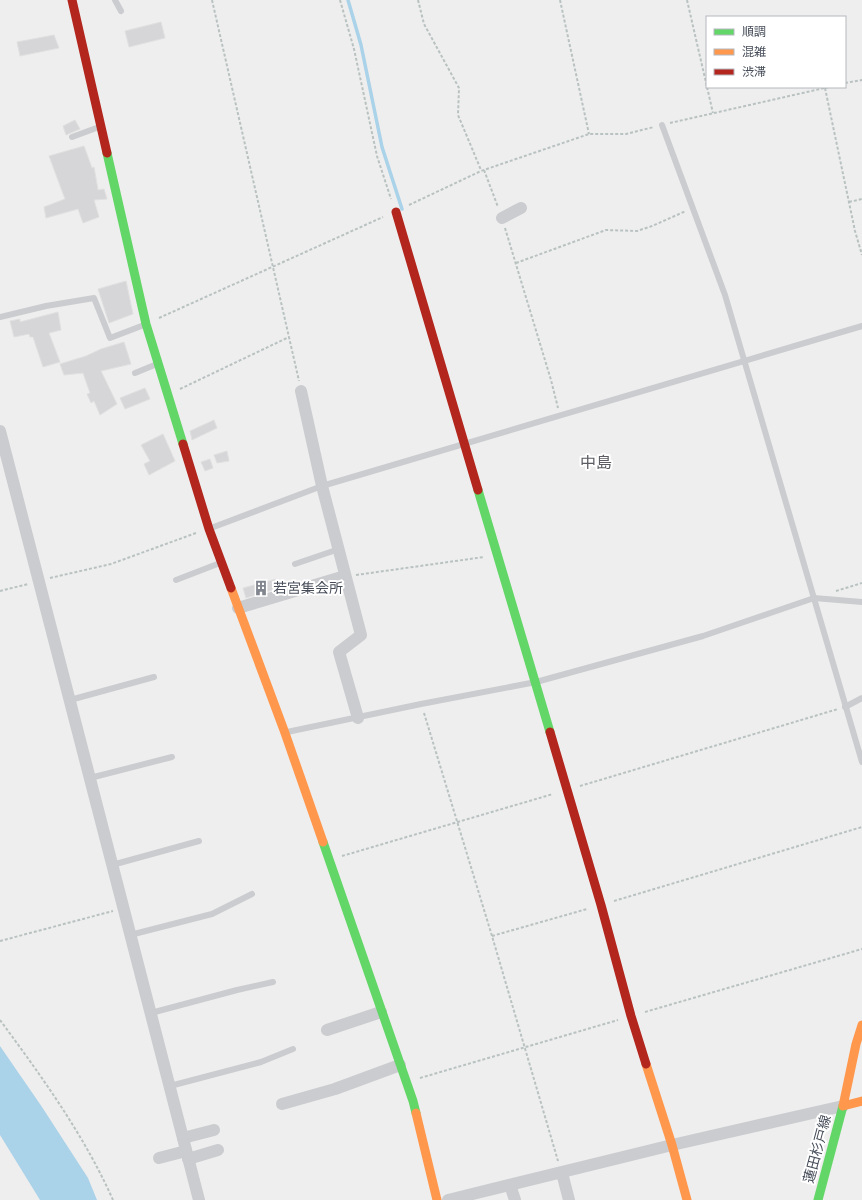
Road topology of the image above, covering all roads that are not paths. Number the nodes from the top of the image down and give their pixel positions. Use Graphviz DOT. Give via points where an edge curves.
graph roads {
  1 [pos="72,0"];
  2 [pos="114,0"];
  3 [pos="121,11"];
  4 [pos="662,125"];
  5 [pos="100,127"];
  6 [pos="72,137"];
  7 [pos="521,208"];
  8 [pos="396,212"];
  9 [pos="502,218"];
  10 [pos="0,317"];
  11 [pos="146,324"];
  12 [pos="862,326"];
  13 [pos="743,361"];
  14 [pos="158,363"];
  15 [pos="135,373"];
  16 [pos="301,391"];
  17 [pos="0,431"];
  18 [pos="464,444"];
  19 [pos="322,486"];
  20 [pos="209,529"];
  21 [pos="339,549"];
  22 [pos="221,562"];
  23 [pos="295,564"];
  24 [pos="346,576"];
  25 [pos="176,580"];
  26 [pos="814,598"];
  27 [pos="862,602"];
  28 [pos="238,608"];
  29 [pos="154,677"];
  30 [pos="536,682"];
  31 [pos="862,698"];
  32 [pos="70,700"];
  33 [pos="845,707"];
  34 [pos="358,718"];
  35 [pos="285,733"];
  36 [pos="172,757"];
  37 [pos="862,762"];
  38 [pos="90,778"];
  39 [pos="199,841"];
  40 [pos="112,864"];
  41 [pos="252,894"];
  42 [pos="130,935"];
  43 [pos="273,982"];
  44 [pos="381,1012"];
  45 [pos="151,1013"];
  46 [pos="862,1025"];
  47 [pos="327,1030"];
  48 [pos="293,1049"];
  49 [pos="400,1065"];
  50 [pos="170,1086"];
  51 [pos="862,1101"];
  52 [pos="282,1104"];
  53 [pos="843,1106"];
  54 [pos="214,1130"];
  55 [pos="183,1138"];
  56 [pos="672,1145"];
  57 [pos="218,1150"];
  58 [pos="187,1155"];
  59 [pos="159,1158"];
  60 [pos="562,1173"];
  61 [pos="510,1185"];
  62 [pos="199,1200"];
  63 [pos="437,1200"];
  64 [pos="448,1200"];
  65 [pos="515,1200"];
  66 [pos="570,1200"];
  67 [pos="687,1200"];
  68 [pos="818,1200"];
  1 -- 5 [label="street"];
  2 -- 3 [label="lane"];
  4 -- 13 [label="lane" via="724,295"];
  5 -- 6 [label="lane"];
  5 -- 11 [label="street"];
  7 -- 9 [label="street"];
  8 -- 18 [label="street"];
  10 -- 11 [label="lane" via="94,298 110,338"];
  11 -- 14 [label="street"];
  12 -- 13 [label="lane"];
  13 -- 18 [label="lane"];
  13 -- 26 [label="lane"];
  14 -- 15 [label="lane"];
  14 -- 20 [label="street"];
  16 -- 19 [label="street"];
  17 -- 32 [label="street"];
  18 -- 19 [label="lane"];
  18 -- 30 [label="street"];
  19 -- 20 [label="lane"];
  19 -- 21 [label="street"];
  20 -- 22 [label="street"];
  21 -- 23 [label="lane"];
  21 -- 24 [label="street"];
  22 -- 25 [label="lane"];
  22 -- 28 [label="street"];
  24 -- 28 [label="street"];
  24 -- 34 [label="street" via="361,635 340,652"];
  26 -- 27 [label="lane"];
  26 -- 30 [label="lane" via="703,636"];
  26 -- 33 [label="lane"];
  28 -- 35 [label="street"];
  29 -- 32 [label="lane"];
  30 -- 34 [label="lane"];
  30 -- 56 [label="street" via="631,1016"];
  31 -- 33 [label="lane"];
  32 -- 38 [label="street"];
  33 -- 37 [label="lane"];
  34 -- 35 [label="lane"];
  35 -- 44 [label="street"];
  36 -- 38 [label="lane"];
  38 -- 40 [label="street"];
  39 -- 40 [label="lane"];
  40 -- 42 [label="street"];
  41 -- 42 [label="lane" via="212,914"];
  42 -- 45 [label="street"];
  43 -- 45 [label="lane"];
  44 -- 47 [label="street"];
  44 -- 49 [label="street"];
  45 -- 50 [label="street"];
  46 -- 53 [label="street, 蓮田杉戸線"];
  48 -- 50 [label="lane" via="260,1062"];
  49 -- 52 [label="street" via="335,1089"];
  49 -- 63 [label="street" via="413,1101"];
  50 -- 55 [label="street"];
  51 -- 53 [label="street"];
  53 -- 56 [label="street"];
  53 -- 68 [label="street, 蓮田杉戸線"];
  54 -- 55 [label="street"];
  55 -- 58 [label="street"];
  56 -- 60 [label="street"];
  56 -- 67 [label="street"];
  57 -- 58 [label="street"];
  58 -- 59 [label="street"];
  58 -- 62 [label="street"];
  60 -- 61 [label="street"];
  60 -- 66 [label="street"];
  61 -- 64 [label="street"];
  61 -- 65 [label="street"];
}
